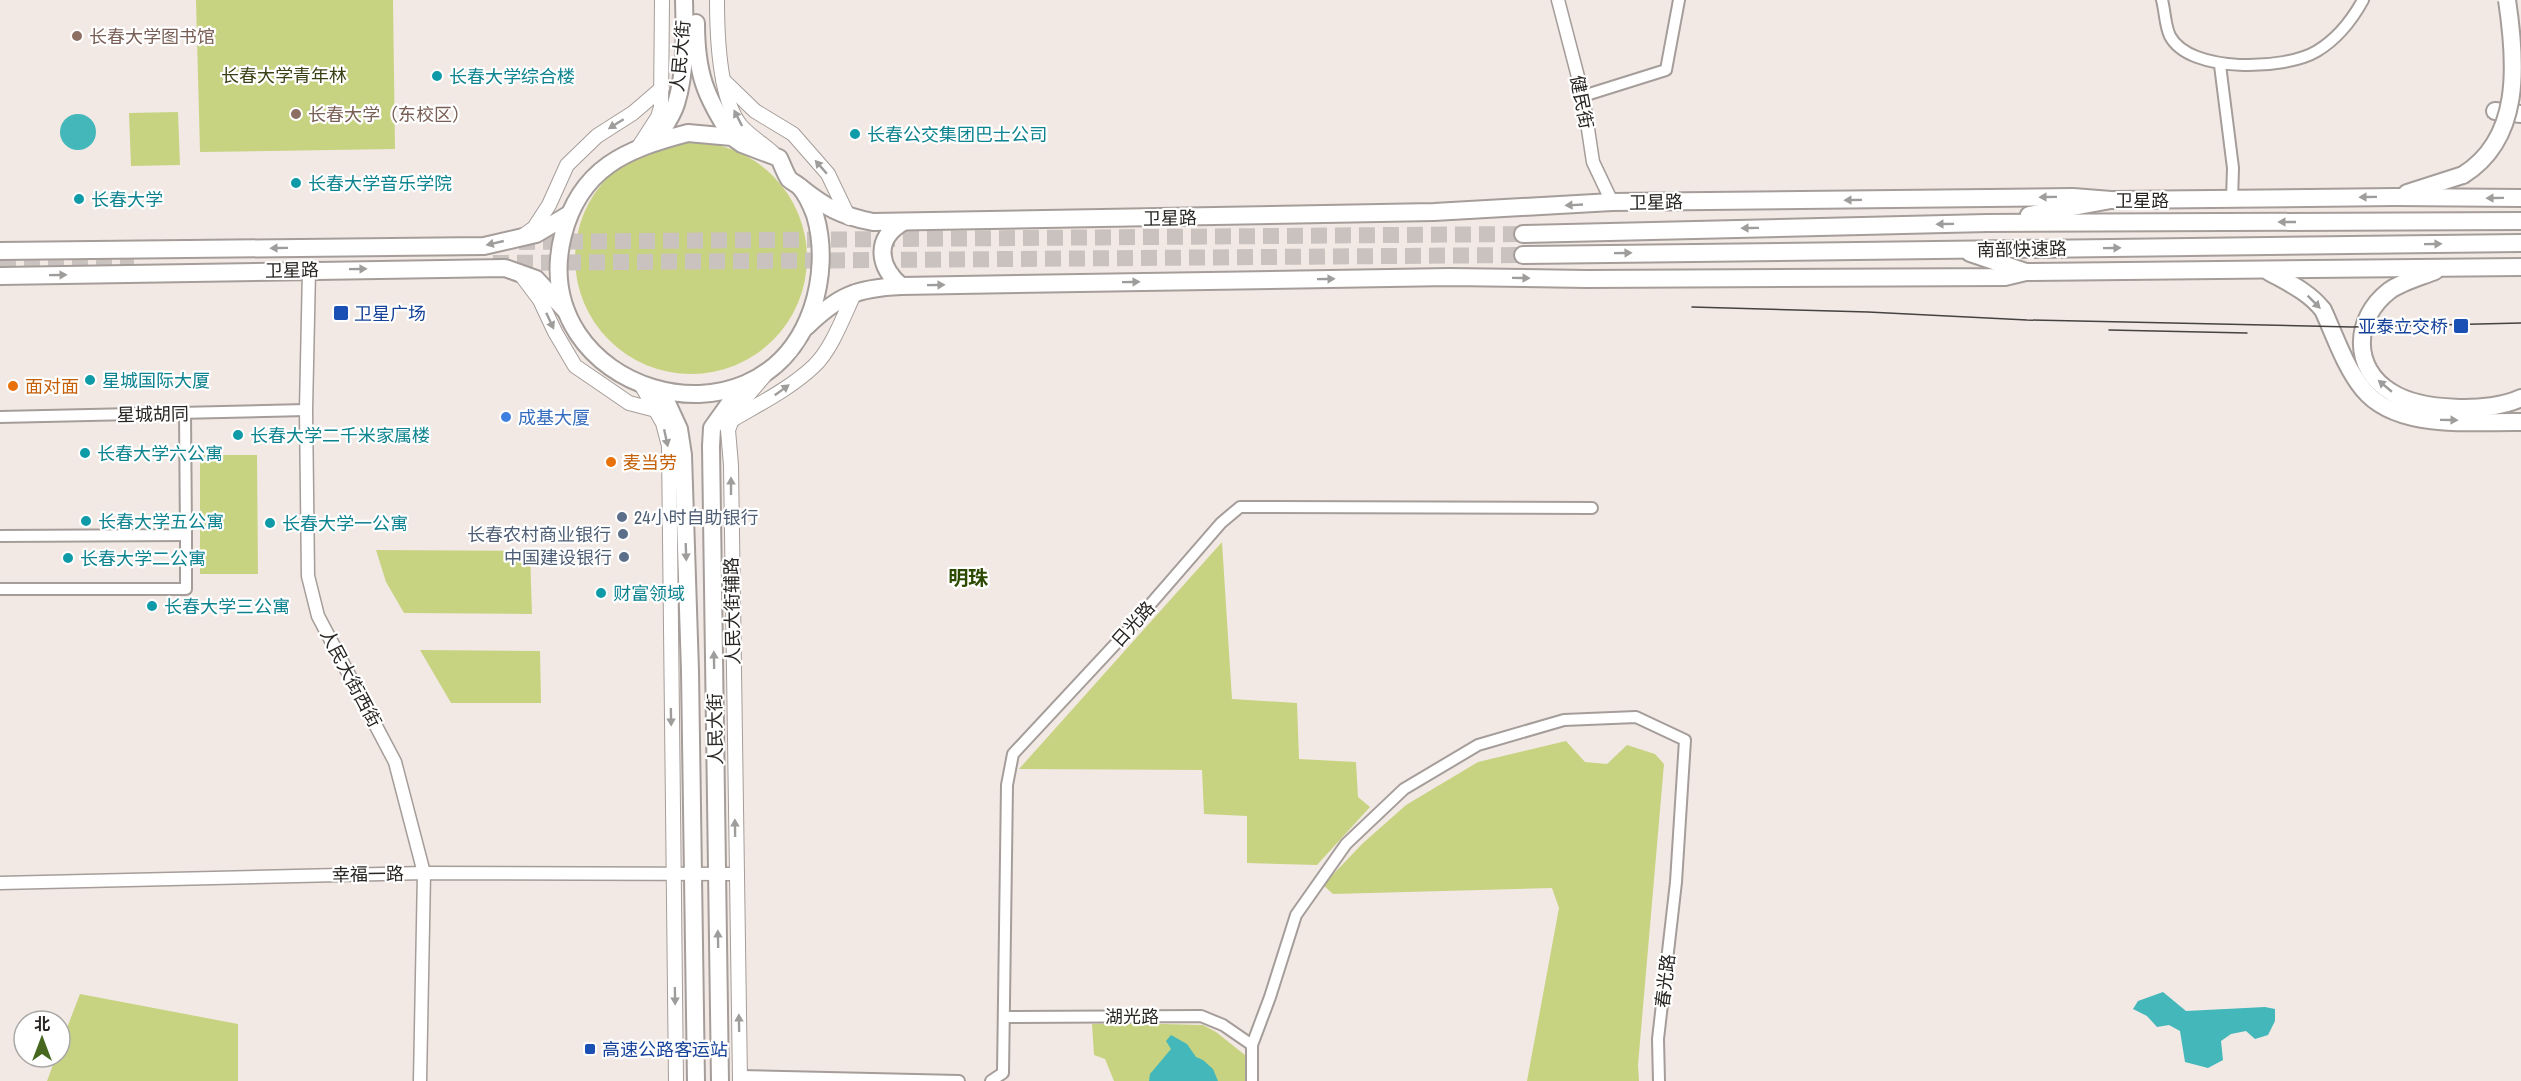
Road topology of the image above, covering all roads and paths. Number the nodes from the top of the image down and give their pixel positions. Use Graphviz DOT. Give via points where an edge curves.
graph roads {
  1 [pos="663,0"];
  2 [pos="684,0"];
  3 [pos="695,0"];
  4 [pos="717,0"];
  5 [pos="1558,0"];
  6 [pos="1679,0"];
  7 [pos="2163,0"];
  8 [pos="2363,0"];
  9 [pos="2507,0"];
  10 [pos="2220,65"];
  11 [pos="723,80"];
  12 [pos="662,88"];
  13 [pos="1583,96"];
  14 [pos="2495,111"];
  15 [pos="2521,114"];
  16 [pos="732,137"];
  17 [pos="655,142"];
  18 [pos="636,151"];
  19 [pos="779,158"];
  20 [pos="800,187"];
  21 [pos="2395,197"];
  22 [pos="2521,198"];
  23 [pos="2111,200"];
  24 [pos="2232,200"];
  25 [pos="1612,202"];
  26 [pos="568,214"];
  27 [pos="849,218"];
  28 [pos="2521,221"];
  29 [pos="903,222"];
  30 [pos="1987,223"];
  31 [pos="1523,234"];
  32 [pos="521,237"];
  33 [pos="2521,243"];
  34 [pos="1958,249"];
  35 [pos="0,251"];
  36 [pos="1523,255"];
  37 [pos="2445,267"];
  38 [pos="2521,267"];
  39 [pos="309,270"];
  40 [pos="2265,270"];
  41 [pos="519,272"];
  42 [pos="2026,272"];
  43 [pos="0,276"];
  44 [pos="901,286"];
  45 [pos="855,292"];
  46 [pos="567,312"];
  47 [pos="806,327"];
  48 [pos="769,370"];
  49 [pos="642,386"];
  50 [pos="741,386"];
  51 [pos="662,392"];
  52 [pos="2521,398"];
  53 [pos="306,410"];
  54 [pos="656,410"];
  55 [pos="184,414"];
  56 [pos="0,417"];
  57 [pos="732,420"];
  58 [pos="2521,422"];
  59 [pos="1592,508"];
  60 [pos="186,535"];
  61 [pos="0,536"];
  62 [pos="0,589"];
  63 [pos="673,872"];
  64 [pos="424,873"];
  65 [pos="692,874"];
  66 [pos="717,874"];
  67 [pos="736,874"];
  68 [pos="0,883"];
  69 [pos="1005,1017"];
  70 [pos="1252,1046"];
  71 [pos="740,1078"];
  72 [pos="420,1081"];
  73 [pos="676,1081"];
  74 [pos="696,1081"];
  75 [pos="720,1081"];
  76 [pos="959,1081"];
  77 [pos="991,1081"];
  78 [pos="1252,1081"];
  79 [pos="1659,1081"];
  1 -- 12 [label="main road"];
  2 -- 17 [label="main road, 人民大街" via="682,77 675,107"];
  3 -- 16 [label="main road, 人民大街" via="701,77 711,105"];
  4 -- 11 [label="main road"];
  5 -- 13 [label="street, 健民街"];
  6 -- 13 [label="street" via="1666,70"];
  7 -- 10 [label="street" via="2170,36 2180,47"];
  8 -- 10 [label="street" via="2354,18 2316,52 2285,63"];
  9 -- 21 [label="main road, bridge" via="2517,100 2507,135 2489,160 2463,175"];
  10 -- 24 [label="street" via="2233,168"];
  19 -- 11 [label="main road, one-way" via="740,125"];
  27 -- 11 [label="main road, one-way" via="828,174 793,134 755,111"];
  12 -- 18 [label="main road" via="657,117"];
  12 -- 32 [label="main road, one-way" via="597,136 567,165 549,205 534,228"];
  13 -- 25 [label="street, 健民街" via="1593,162"];
  14 -- 15 [label="main road"];
  16 -- 17 [label="main road" via="688,134"];
  16 -- 19 [label="main road"];
  17 -- 18 [label="main road"];
  18 -- 26 [label="main road" via="600,170"];
  19 -- 20 [label="main road" via="789,178"];
  20 -- 27 [label="main road, 卫星路" via="824,206"];
  20 -- 47 [label="main road" via="814,215 820,244 820,287"];
  22 -- 21 [label="main road, 卫星路, one-way"];
  21 -- 24 [label="main road, 卫星路, one-way"];
  23 -- 24 [label="main road, 卫星路"];
  23 -- 25 [label="main road, 卫星路, one-way" via="2073,197"];
  23 -- 30 [label="main road"];
  25 -- 29 [label="main road, 卫星路, one-way" via="1364,214"];
  26 -- 32 [label="main road, 卫星路" via="536,234"];
  26 -- 46 [label="main road" via="559,250 560,282"];
  27 -- 29 [label="main road, 卫星路"];
  28 -- 30 [label="main road, 南部快速路, one-way"];
  29 -- 44 [label="main road" via="888,233 884,242 884,267"];
  30 -- 31 [label="main road, 南部快速路, one-way"];
  32 -- 35 [label="main road, 卫星路, one-way" via="484,246"];
  34 -- 33 [label="main road, 南部快速路, one-way"];
  36 -- 34 [label="main road, 南部快速路, one-way"];
  34 -- 42 [label="main road"];
  37 -- 38 [label="main road"];
  37 -- 40 [label="main road"];
  52 -- 37 [label="main road, one-way" via="2485,406 2421,404 2390,392 2372,374 2361,341 2370,311 2390,290"];
  39 -- 41 [label="main road, 卫星路, one-way" via="484,267"];
  43 -- 39 [label="main road, 卫星路, one-way"];
  39 -- 53 [label="street, 人民大街西街"];
  40 -- 42 [label="main road"];
  40 -- 58 [label="main road, one-way" via="2317,303 2355,376 2373,399 2385,407 2419,419"];
  41 -- 46 [label="main road, 卫星路" via="536,279"];
  41 -- 54 [label="main road, one-way" via="540,300 576,366 629,403"];
  44 -- 42 [label="main road, one-way" via="1449,277 2005,277"];
  44 -- 45 [label="main road"];
  45 -- 47 [label="main road" via="839,299"];
  57 -- 45 [label="main road, one-way" via="815,365"];
  46 -- 49 [label="main road" via="583,341 605,365"];
  47 -- 48 [label="main road" via="790,351"];
  48 -- 50 [label="main road"];
  48 -- 57 [label="main road, 人民大街辅路" via="736,409"];
  49 -- 51 [label="main road"];
  49 -- 54 [label="main road"];
  50 -- 51 [label="main road" via="691,396"];
  66 -- 50 [label="main road, 人民大街, one-way" via="712,428"];
  51 -- 65 [label="main road, 人民大街, one-way" via="679,429 683,455"];
  53 -- 55 [label="street, 星城胡同"];
  53 -- 64 [label="street, 人民大街西街" via="308,576 318,616 395,762"];
  54 -- 63 [label="main road, one-way" via="669,446"];
  55 -- 56 [label="street, 星城胡同"];
  55 -- 60 [label="street"];
  67 -- 57 [label="main road, 人民大街辅路, one-way" via="728,430"];
  59 -- 69 [label="street, 日光路" via="1240,507 1221,523 1122,637 1012,754 1007,785"];
  60 -- 61 [label="street"];
  60 -- 62 [label="street" via="186,589"];
  63 -- 64 [label="street, 幸福一路"];
  63 -- 65 [label="street, 幸福一路"];
  63 -- 73 [label="main road, one-way"];
  64 -- 68 [label="street, 幸福一路"];
  64 -- 72 [label="street, 人民大街西街"];
  65 -- 66 [label="street, 幸福一路"];
  65 -- 74 [label="main road, 人民大街"];
  66 -- 67 [label="street, 幸福一路"];
  75 -- 66 [label="main road, 人民大街, one-way"];
  71 -- 67 [label="main road, 人民大街辅路, one-way"];
  69 -- 70 [label="street, 湖光路" via="1201,1016 1223,1025"];
  69 -- 77 [label="street, 日光路" via="1003,1073"];
  70 -- 78 [label="street"];
  70 -- 79 [label="street, 春光路" via="1296,915 1346,844 1404,789 1478,745 1564,720 1636,717 1685,740 1676,882 1658,1039"];
  71 -- 76 [label="street"];
}
